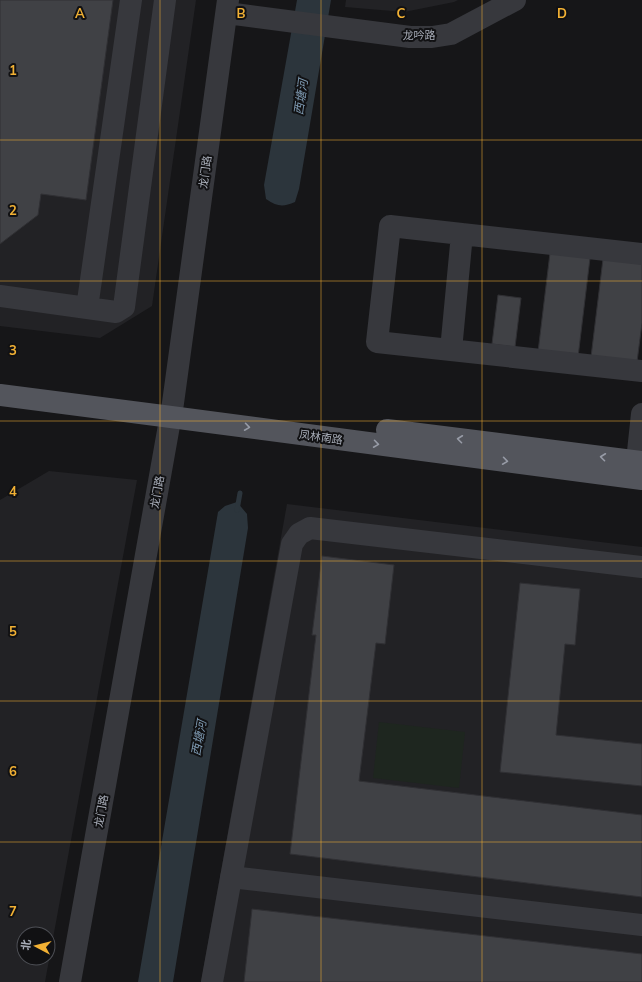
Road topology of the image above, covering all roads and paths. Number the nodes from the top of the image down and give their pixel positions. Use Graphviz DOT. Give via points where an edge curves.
graph roads {
  1 [pos="165,0"];
  2 [pos="515,0"];
  3 [pos="227,7"];
  4 [pos="129,10"];
  5 [pos="162,24"];
  6 [pos="116,104"];
  7 [pos="151,109"];
  8 [pos="462,234"];
  9 [pos="642,254"];
  10 [pos="0,296"];
  11 [pos="87,308"];
  12 [pos="451,350"];
  13 [pos="642,371"];
  14 [pos="0,382"];
  15 [pos="0,395"];
  16 [pos="172,410"];
  17 [pos="642,414"];
  18 [pos="640,467"];
  19 [pos="642,567"];
  20 [pos="230,877"];
  21 [pos="642,925"];
  22 [pos="70,982"];
  23 [pos="212,982"];
  1 -- 5 [label="street"];
  2 -- 3 [label="street, 龙吟路" via="451,34 432,37 286,21"];
  3 -- 16 [label="street, 龙门路"];
  4 -- 5 [label="street"];
  4 -- 6 [label="street"];
  5 -- 7 [label="street"];
  6 -- 7 [label="street"];
  6 -- 11 [label="street"];
  7 -- 11 [label="street" via="124,307 116,312"];
  8 -- 9 [label="street"];
  8 -- 12 [label="street"];
  8 -- 12 [label="street" via="390,226 376,342"];
  10 -- 11 [label="street"];
  12 -- 13 [label="street"];
  14 -- 16 [label="main road, 凤林南路"];
  15 -- 16 [label="main road, 凤林南路"];
  16 -- 18 [label="main road, 凤林南路"];
  16 -- 22 [label="street, 龙门路"];
  17 -- 18 [label="street"];
  19 -- 20 [label="street" via="310,528 299,534 292,544"];
  20 -- 21 [label="street"];
  20 -- 23 [label="street"];
}
